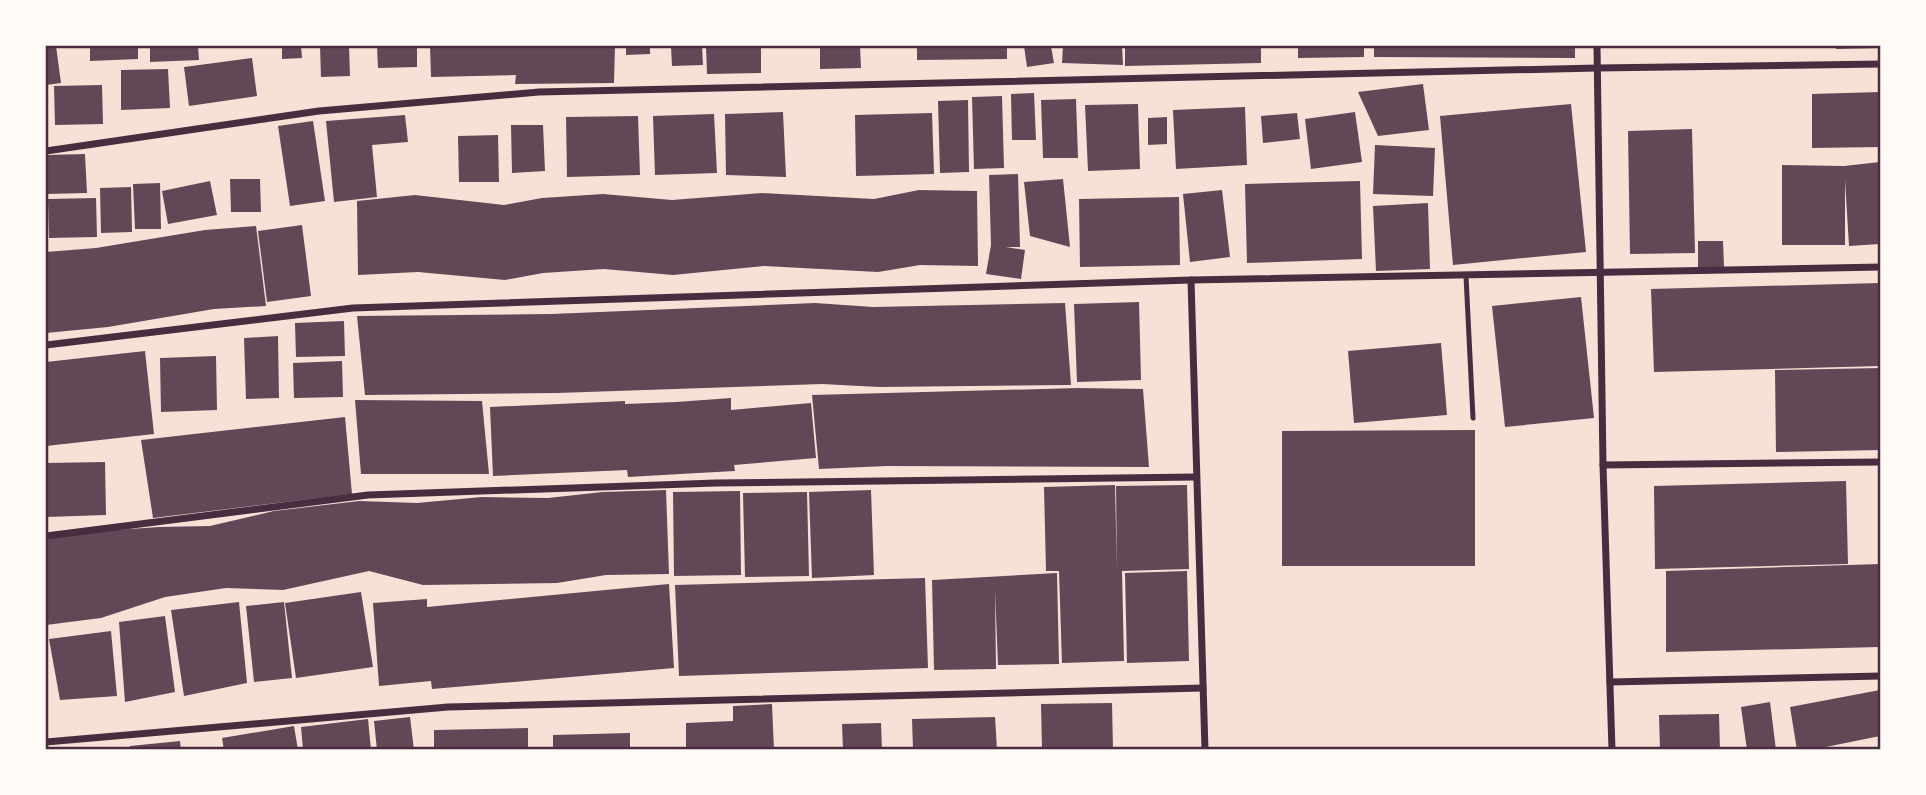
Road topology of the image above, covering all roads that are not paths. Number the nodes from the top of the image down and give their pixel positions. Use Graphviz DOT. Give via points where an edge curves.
graph roads {
  1 [pos="1597,46"];
  2 [pos="1881,64"];
  3 [pos="1597,68"];
  4 [pos="46,151"];
  5 [pos="1881,267"];
  6 [pos="1601,272"];
  7 [pos="1466,276"];
  8 [pos="1191,280"];
  9 [pos="46,345"];
  10 [pos="1473,418"];
  11 [pos="1881,462"];
  12 [pos="1603,465"];
  13 [pos="1196,477"];
  14 [pos="46,536"];
  15 [pos="1881,677"];
  16 [pos="1609,682"];
  17 [pos="1203,688"];
  18 [pos="46,742"];
  19 [pos="1205,750"];
  20 [pos="1612,750"];
  1 -- 3 [label="street"];
  2 -- 3 [label="street"];
  3 -- 4 [label="street" via="539,92 319,111"];
  3 -- 6 [label="street"];
  5 -- 6 [label="street"];
  6 -- 7 [label="street"];
  6 -- 12 [label="street"];
  7 -- 8 [label="street"];
  7 -- 10 [label="lane"];
  8 -- 9 [label="street" via="353,308"];
  8 -- 13 [label="street"];
  11 -- 12 [label="street"];
  12 -- 16 [label="street"];
  13 -- 14 [label="street" via="716,483 368,495"];
  13 -- 17 [label="street"];
  15 -- 16 [label="street"];
  16 -- 20 [label="street"];
  17 -- 18 [label="street" via="448,707"];
  17 -- 19 [label="street"];
}
